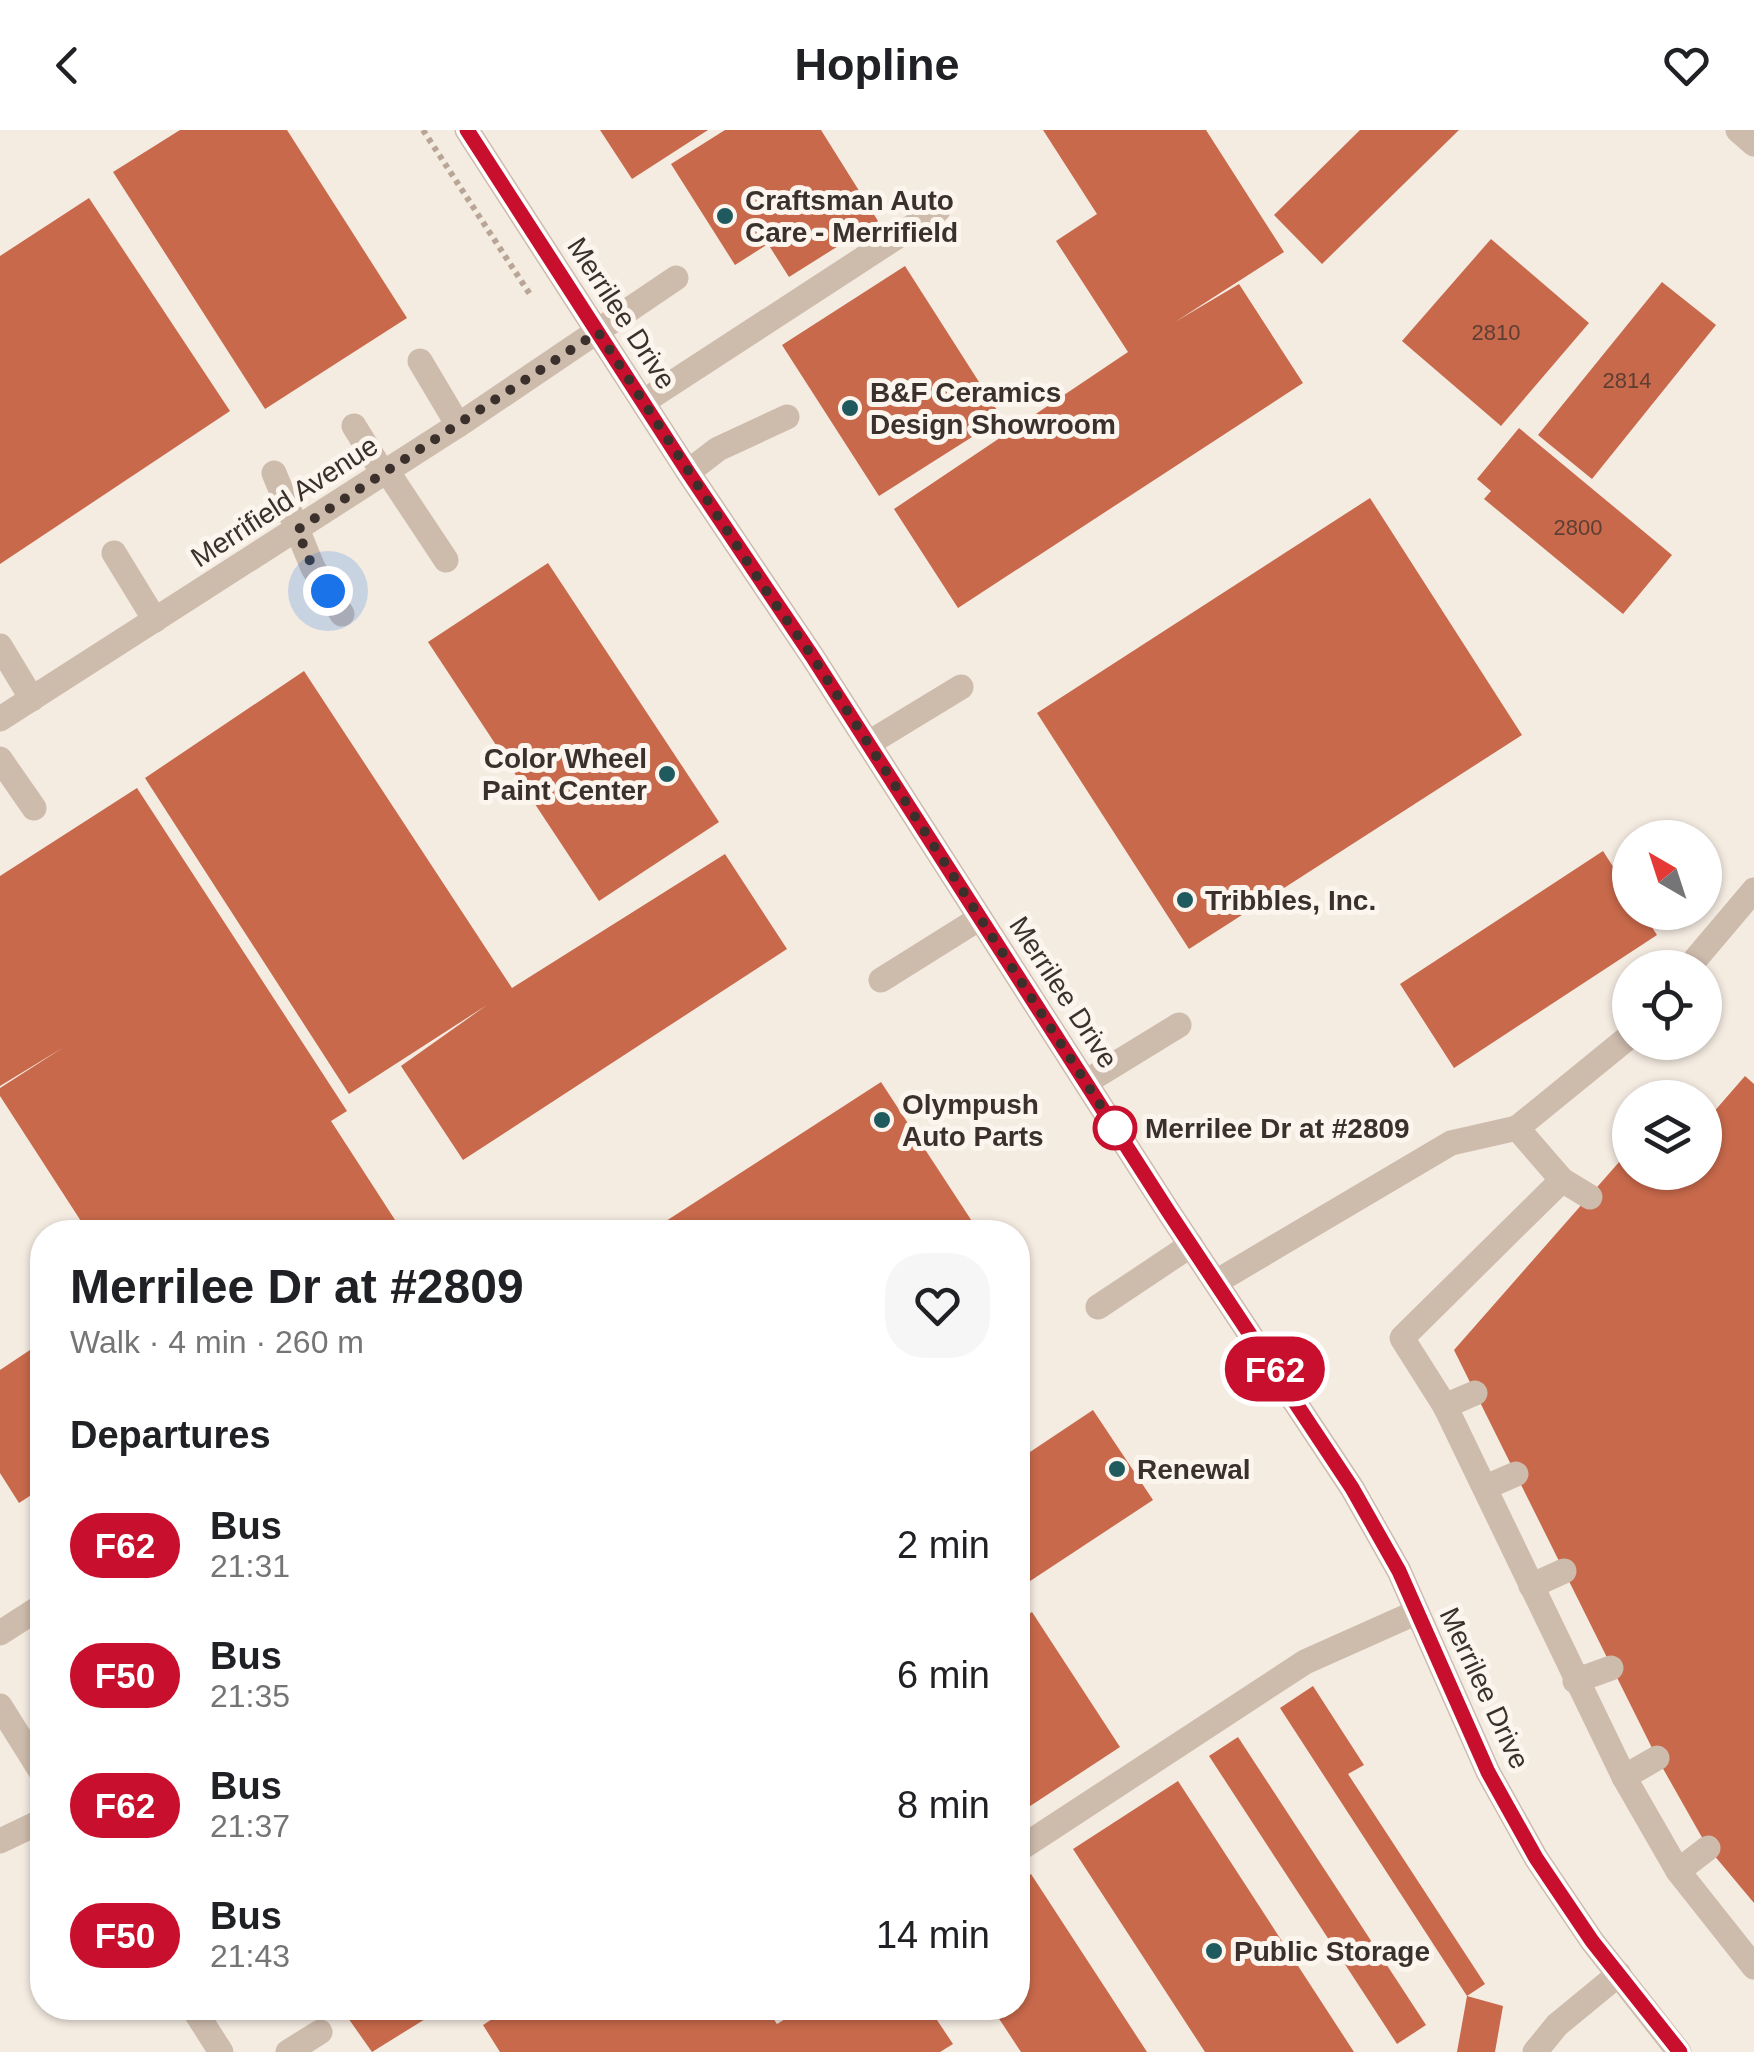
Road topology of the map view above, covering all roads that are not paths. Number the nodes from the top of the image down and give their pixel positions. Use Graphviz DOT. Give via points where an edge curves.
graph roads {
  1 [pos="468,130"];
  2 [pos="1738,130"];
  3 [pos="1754,144"];
  4 [pos="938,210"];
  5 [pos="676,278"];
  6 [pos="598,332"];
  7 [pos="420,361"];
  8 [pos="644,402"];
  9 [pos="787,417"];
  10 [pos="458,425"];
  11 [pos="354,426"];
  12 [pos="385,472"];
  13 [pos="688,472"];
  14 [pos="274,473"];
  15 [pos="297,530"];
  16 [pos="114,553"];
  17 [pos="446,560"];
  18 [pos="342,614"];
  19 [pos="155,620"];
  20 [pos="0,646"];
  21 [pos="961,687"];
  22 [pos="32,698"];
  23 [pos="0,719"];
  24 [pos="868,743"];
  25 [pos="0,759"];
  26 [pos="34,808"];
  27 [pos="1754,890"];
  28 [pos="980,918"];
  29 [pos="1703,950"];
  30 [pos="882,980"];
  31 [pos="1179,1025"];
  32 [pos="1612,1051"];
  33 [pos="1086,1082"];
  34 [pos="1517,1128"];
  35 [pos="1562,1180"];
  36 [pos="1590,1197"];
  37 [pos="1191,1244"];
  38 [pos="1216,1282"];
  39 [pos="1098,1307"];
  40 [pos="1475,1392"];
  41 [pos="1445,1406"];
  42 [pos="1516,1474"];
  43 [pos="1486,1487"];
  44 [pos="1564,1571"];
  45 [pos="1531,1586"];
  46 [pos="1416,1612"];
  47 [pos="30,1614"];
  48 [pos="0,1634"];
  49 [pos="1611,1668"];
  50 [pos="1576,1681"];
  51 [pos="0,1706"];
  52 [pos="8,1738"];
  53 [pos="1657,1758"];
  54 [pos="30,1761"];
  55 [pos="1624,1777"];
  56 [pos="30,1827"];
  57 [pos="0,1841"];
  58 [pos="1030,1842"];
  59 [pos="1708,1848"];
  60 [pos="1678,1870"];
  61 [pos="1752,1959"];
  62 [pos="1618,1974"];
  63 [pos="201,2020"];
  64 [pos="320,2032"];
  65 [pos="221,2052"];
  66 [pos="288,2052"];
  67 [pos="1535,2052"];
  68 [pos="1680,2052"];
  1 -- 6 [label="street, Merrilee Drive"];
  2 -- 3 [label="street"];
  4 -- 8 [label="street"];
  5 -- 6 [label="street, Merrifield Avenue"];
  6 -- 8 [label="street, Merrilee Drive"];
  6 -- 10 [label="street, Merrifield Avenue"];
  7 -- 10 [label="street"];
  8 -- 13 [label="street, Merrilee Drive"];
  9 -- 13 [label="street"];
  10 -- 12 [label="street, Merrifield Avenue"];
  11 -- 12 [label="street"];
  12 -- 15 [label="street, Merrifield Avenue"];
  12 -- 17 [label="street"];
  13 -- 24 [label="street, Merrilee Drive"];
  14 -- 15 [label="street"];
  15 -- 18 [label="street"];
  15 -- 19 [label="street, Merrifield Avenue"];
  16 -- 19 [label="street"];
  19 -- 22 [label="street, Merrifield Avenue"];
  20 -- 22 [label="street"];
  21 -- 24 [label="street"];
  22 -- 23 [label="street, Merrifield Avenue"];
  24 -- 28 [label="street, Merrilee Drive"];
  25 -- 26 [label="street"];
  27 -- 29 [label="street"];
  28 -- 30 [label="street"];
  28 -- 33 [label="street, Merrilee Drive"];
  31 -- 33 [label="street"];
  32 -- 34 [label="street"];
  33 -- 37 [label="street, Merrilee Drive"];
  34 -- 35 [label="street"];
  34 -- 38 [label="street" via="1452,1143"];
  35 -- 36 [label="street"];
  35 -- 41 [label="street" via="1402,1338"];
  37 -- 38 [label="street, Merrilee Drive"];
  37 -- 39 [label="street"];
  38 -- 46 [label="street, Merrilee Drive" via="1352,1488"];
  40 -- 41 [label="street"];
  41 -- 43 [label="street"];
  42 -- 43 [label="street"];
  43 -- 45 [label="street"];
  44 -- 45 [label="street"];
  45 -- 50 [label="street"];
  46 -- 58 [label="street" via="1305,1662"];
  46 -- 62 [label="street, Merrilee Drive" via="1488,1772 1536,1858"];
  47 -- 48 [label="street"];
  49 -- 50 [label="street"];
  50 -- 55 [label="street"];
  51 -- 52 [label="street"];
  52 -- 54 [label="street"];
  53 -- 55 [label="street"];
  55 -- 60 [label="street"];
  56 -- 57 [label="street"];
  59 -- 60 [label="street"];
  60 -- 61 [label="street"];
  62 -- 67 [label="street"];
  62 -- 68 [label="street, Merrilee Drive"];
  63 -- 65 [label="street"];
  64 -- 66 [label="street"];
}
